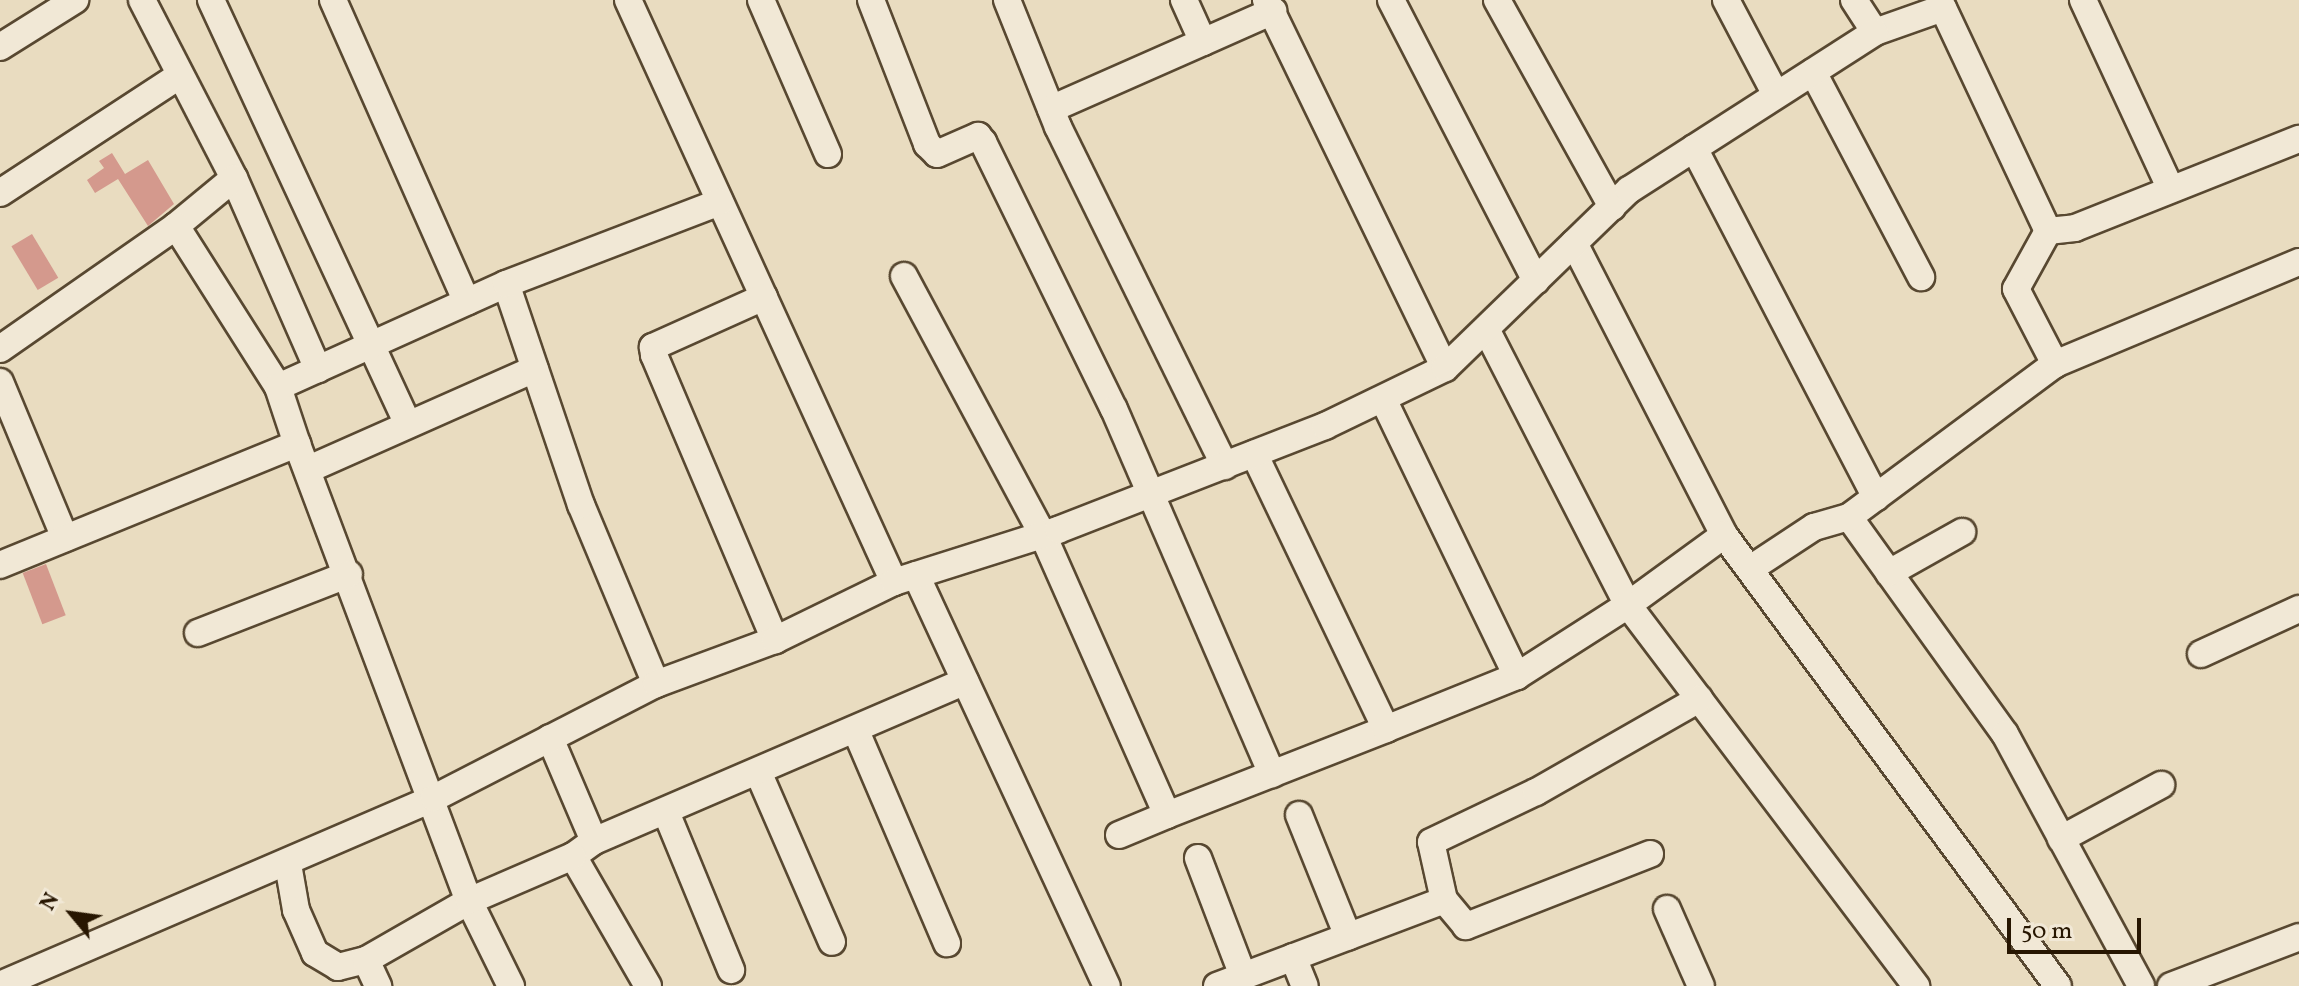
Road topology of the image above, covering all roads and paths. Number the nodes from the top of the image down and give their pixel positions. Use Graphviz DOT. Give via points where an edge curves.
graph roads {
  1 [pos="142,0"];
  2 [pos="211,0"];
  3 [pos="333,0"];
  4 [pos="628,0"];
  5 [pos="761,0"];
  6 [pos="871,0"];
  7 [pos="1007,0"];
  8 [pos="1184,0"];
  9 [pos="1391,0"];
  10 [pos="1497,0"];
  11 [pos="1726,0"];
  12 [pos="1854,0"];
  13 [pos="2083,0"];
  14 [pos="66,2"];
  15 [pos="1948,4"];
  16 [pos="1270,6"];
  17 [pos="1875,32"];
  18 [pos="1203,42"];
  19 [pos="0,47"];
  20 [pos="1813,72"];
  21 [pos="179,76"];
  22 [pos="1776,95"];
  23 [pos="1051,109"];
  24 [pos="2299,139"];
  25 [pos="1694,148"];
  26 [pos="828,154"];
  27 [pos="234,178"];
  28 [pos="2170,187"];
  29 [pos="0,193"];
  30 [pos="720,202"];
  31 [pos="1612,207"];
  32 [pos="176,226"];
  33 [pos="2048,231"];
  34 [pos="1574,243"];
  35 [pos="2299,262"];
  36 [pos="904,276"];
  37 [pos="1921,277"];
  38 [pos="1536,281"];
  39 [pos="506,284"];
  40 [pos="764,297"];
  41 [pos="467,302"];
  42 [pos="1486,329"];
  43 [pos="374,344"];
  44 [pos="0,349"];
  45 [pos="2055,364"];
  46 [pos="1445,368"];
  47 [pos="318,369"];
  48 [pos="535,369"];
  49 [pos="0,382"];
  50 [pos="278,387"];
  51 [pos="1383,399"];
  52 [pos="408,425"];
  53 [pos="297,444"];
  54 [pos="1254,454"];
  55 [pos="1225,466"];
  56 [pos="309,469"];
  57 [pos="1149,494"];
  58 [pos="1876,497"];
  59 [pos="1849,517"];
  60 [pos="1962,532"];
  61 [pos="1043,535"];
  62 [pos="1724,535"];
  63 [pos="65,538"];
  64 [pos="0,565"];
  65 [pos="1750,569"];
  66 [pos="1889,573"];
  67 [pos="349,574"];
  68 [pos="905,578"];
  69 [pos="1628,605"];
  70 [pos="2299,609"];
  71 [pos="198,633"];
  72 [pos="775,640"];
  73 [pos="2201,654"];
  74 [pos="1517,676"];
  75 [pos="965,681"];
  76 [pos="656,684"];
  77 [pos="1699,699"];
  78 [pos="1386,729"];
  79 [pos="856,731"];
  80 [pos="550,738"];
  81 [pos="759,774"];
  82 [pos="1272,774"];
  83 [pos="2161,785"];
  84 [pos="434,798"];
  85 [pos="666,812"];
  86 [pos="1167,815"];
  87 [pos="1299,815"];
  88 [pos="1119,835"];
  89 [pos="2061,839"];
  90 [pos="584,848"];
  91 [pos="1650,854"];
  92 [pos="1198,858"];
  93 [pos="288,864"];
  94 [pos="1444,900"];
  95 [pos="469,901"];
  96 [pos="1667,909"];
  97 [pos="1348,936"];
  98 [pos="2299,937"];
  99 [pos="832,942"];
  100 [pos="947,943"];
  101 [pos="1293,957"];
  102 [pos="366,960"];
  103 [pos="731,970"];
  104 [pos="1243,976"];
  105 [pos="2129,982"];
  106 [pos="0,985"];
  107 [pos="378,986"];
  108 [pos="511,986"];
  109 [pos="648,986"];
  110 [pos="1107,986"];
  111 [pos="1217,986"];
  112 [pos="1305,986"];
  113 [pos="1701,986"];
  114 [pos="1916,986"];
  115 [pos="2058,986"];
  116 [pos="2171,986"];
  1 -- 21 [label="street"];
  2 -- 43 [label="street"];
  3 -- 41 [label="street"];
  4 -- 30 [label="street"];
  5 -- 26 [label="street"];
  6 -- 57 [label="street" via="927,144 937,154 978,136 983,142"];
  7 -- 23 [label="street"];
  8 -- 18 [label="street"];
  9 -- 38 [label="street"];
  10 -- 31 [label="street"];
  11 -- 22 [label="street"];
  12 -- 17 [label="street"];
  13 -- 28 [label="street"];
  14 -- 19 [label="street"];
  15 -- 17 [label="street"];
  15 -- 33 [label="street"];
  16 -- 18 [label="street"];
  16 -- 46 [label="street"];
  17 -- 20 [label="street"];
  18 -- 23 [label="street"];
  20 -- 22 [label="street"];
  20 -- 37 [label="street"];
  21 -- 27 [label="street"];
  21 -- 29 [label="street"];
  22 -- 25 [label="street"];
  23 -- 55 [label="street"];
  24 -- 28 [label="street"];
  25 -- 31 [label="street"];
  25 -- 58 [label="street"];
  27 -- 32 [label="street"];
  27 -- 47 [label="street"];
  28 -- 33 [label="street" via="2075,228"];
  30 -- 39 [label="street"];
  30 -- 40 [label="street"];
  31 -- 34 [label="street"];
  32 -- 44 [label="street"];
  32 -- 50 [label="street"];
  33 -- 45 [label="street" via="2016,289"];
  34 -- 38 [label="street"];
  34 -- 62 [label="street"];
  35 -- 45 [label="street"];
  36 -- 61 [label="street"];
  38 -- 42 [label="street"];
  39 -- 41 [label="street"];
  39 -- 48 [label="street"];
  40 -- 68 [label="street"];
  40 -- 72 [label="street" via="653,347"];
  41 -- 43 [label="street"];
  42 -- 46 [label="street"];
  42 -- 69 [label="street"];
  43 -- 47 [label="street"];
  43 -- 52 [label="street"];
  45 -- 58 [label="street"];
  46 -- 51 [label="street"];
  47 -- 50 [label="street"];
  48 -- 52 [label="street"];
  48 -- 76 [label="street" via="581,505"];
  49 -- 63 [label="street"];
  50 -- 53 [label="street"];
  51 -- 54 [label="street"];
  51 -- 74 [label="street"];
  52 -- 56 [label="street"];
  53 -- 56 [label="street"];
  53 -- 63 [label="street"];
  54 -- 55 [label="street"];
  54 -- 78 [label="street"];
  55 -- 57 [label="street"];
  56 -- 67 [label="street"];
  57 -- 61 [label="street"];
  57 -- 82 [label="street"];
  58 -- 59 [label="street"];
  59 -- 65 [label="street" via="1814,527"];
  59 -- 66 [label="street"];
  60 -- 66 [label="street"];
  61 -- 68 [label="street"];
  61 -- 86 [label="street"];
  62 -- 65 [label="street"];
  62 -- 69 [label="street"];
  63 -- 64 [label="street"];
  65 -- 115 [label="street"];
  66 -- 89 [label="street" via="2005,734"];
  67 -- 71 [label="street"];
  67 -- 84 [label="street"];
  68 -- 72 [label="street"];
  68 -- 75 [label="street"];
  69 -- 74 [label="street"];
  69 -- 77 [label="street"];
  70 -- 73 [label="street"];
  72 -- 76 [label="street"];
  74 -- 78 [label="street"];
  75 -- 79 [label="street"];
  75 -- 110 [label="street"];
  76 -- 80 [label="street"];
  77 -- 94 [label="street" via="1536,792 1431,842"];
  77 -- 114 [label="street"];
  78 -- 82 [label="street"];
  79 -- 81 [label="street"];
  79 -- 100 [label="street"];
  80 -- 84 [label="street"];
  80 -- 90 [label="street"];
  81 -- 85 [label="street"];
  81 -- 99 [label="street"];
  82 -- 86 [label="street"];
  83 -- 89 [label="street"];
  84 -- 93 [label="street"];
  84 -- 95 [label="street"];
  85 -- 90 [label="street"];
  85 -- 103 [label="street"];
  86 -- 88 [label="street"];
  87 -- 97 [label="street"];
  89 -- 105 [label="street"];
  90 -- 95 [label="street"];
  90 -- 109 [label="street"];
  91 -- 94 [label="street" via="1466,926"];
  92 -- 104 [label="street"];
  93 -- 102 [label="street" via="296,910 315,953 338,967"];
  93 -- 106 [label="street"];
  94 -- 97 [label="street"];
  95 -- 102 [label="street"];
  95 -- 108 [label="street"];
  96 -- 113 [label="street"];
  97 -- 101 [label="street"];
  98 -- 116 [label="street"];
  101 -- 104 [label="street"];
  101 -- 112 [label="street"];
  102 -- 107 [label="street"];
  104 -- 111 [label="street"];
}
